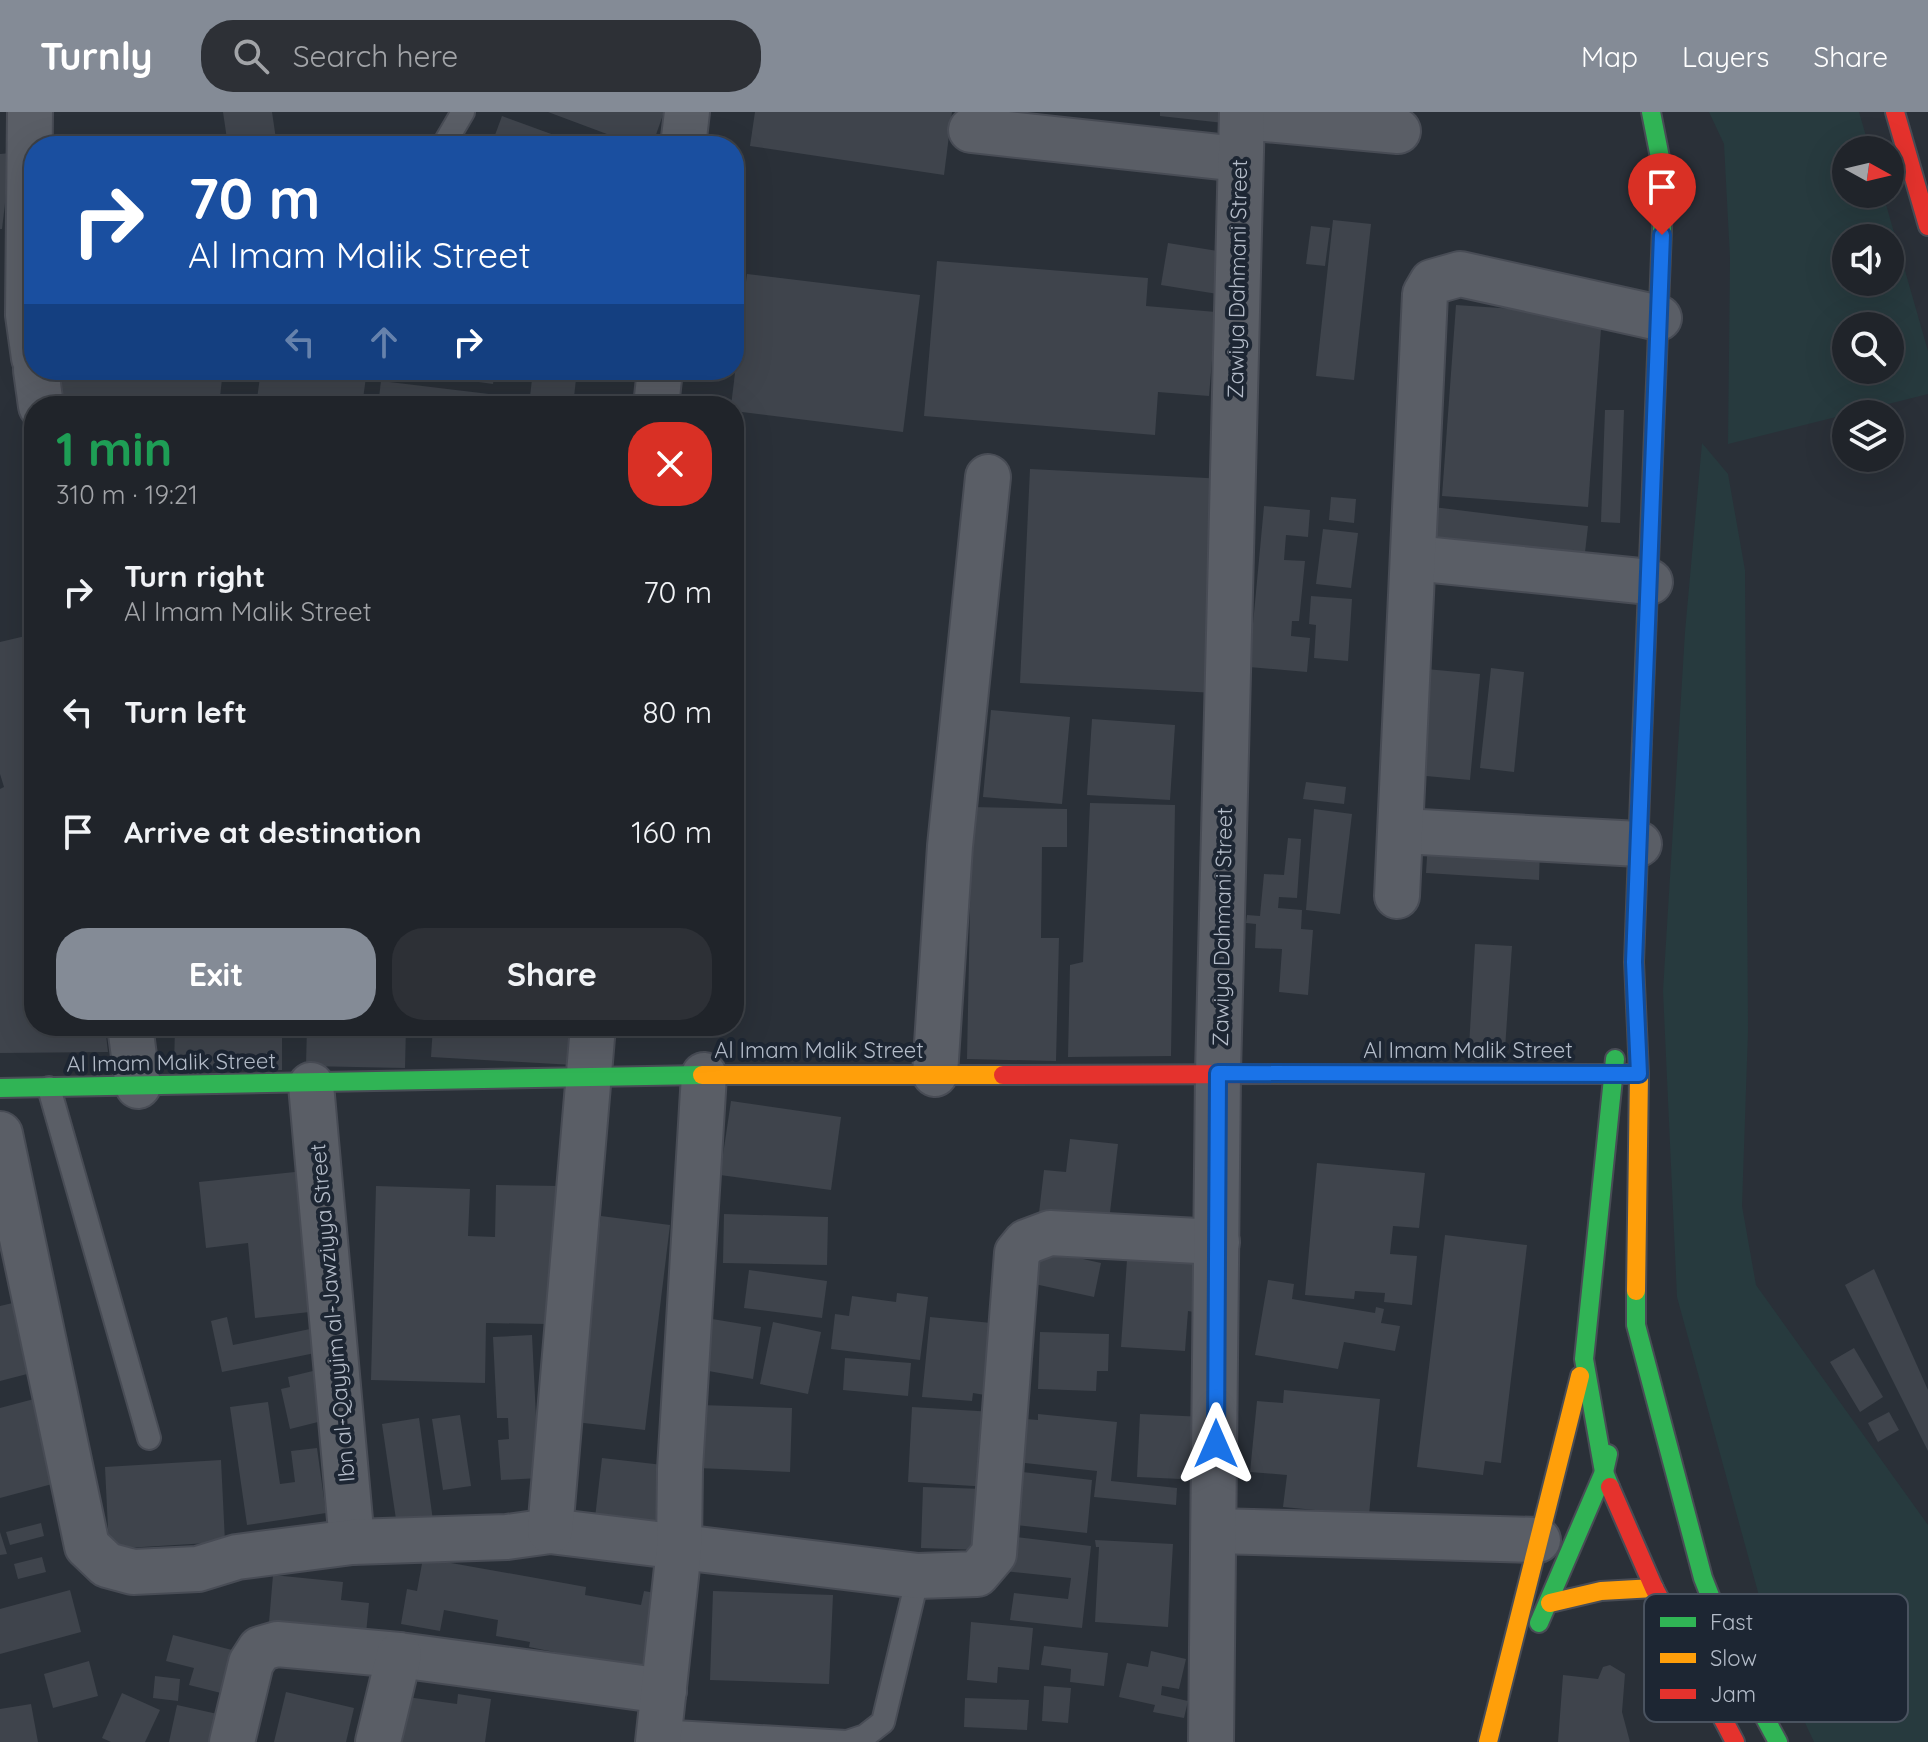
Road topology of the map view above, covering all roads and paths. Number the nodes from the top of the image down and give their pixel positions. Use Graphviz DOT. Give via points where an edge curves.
graph roads {
  1 [pos="30,112"];
  2 [pos="463,112"];
  3 [pos="687,112"];
  4 [pos="1651,112"];
  5 [pos="1895,112"];
  6 [pos="1241,129"];
  7 [pos="971,130"];
  8 [pos="1398,131"];
  9 [pos="28,136"];
  10 [pos="449,136"];
  11 [pos="684,136"];
  12 [pos="24,188"];
  13 [pos="1928,226"];
  14 [pos="14,315"];
  15 [pos="1659,318"];
  16 [pos="24,336"];
  17 [pos="988,477"];
  18 [pos="1413,558"];
  19 [pos="1650,582"];
  20 [pos="1402,831"];
  21 [pos="1639,844"];
  22 [pos="1397,896"];
  23 [pos="1634,962"];
  24 [pos="131,1036"];
  25 [pos="592,1036"];
  26 [pos="1218,1073"];
  27 [pos="935,1074"];
  28 [pos="1612,1074"];
  29 [pos="1639,1074"];
  30 [pos="704,1075"];
  31 [pos="587,1077"];
  32 [pos="311,1085"];
  33 [pos="138,1086"];
  34 [pos="0,1088"];
  35 [pos="49,1088"];
  36 [pos="0,1134"];
  37 [pos="1217,1242"];
  38 [pos="1636,1325"];
  39 [pos="1584,1359"];
  40 [pos="1626,1369"];
  41 [pos="1614,1428"];
  42 [pos="149,1438"];
  43 [pos="1604,1472"];
  44 [pos="550,1531"];
  45 [pos="1215,1531"];
  46 [pos="1538,1540"];
  47 [pos="352,1542"];
  48 [pos="679,1549"];
  49 [pos="918,1576"];
  50 [pos="1654,1588"];
  51 [pos="1657,1594"];
  52 [pos="1709,1594"];
  53 [pos="1550,1603"];
  54 [pos="399,1655"];
  55 [pos="1502,1692"];
  56 [pos="660,1721"];
  57 [pos="1767,1722"];
  58 [pos="885,1732"];
  59 [pos="232,1742"];
  60 [pos="378,1742"];
  61 [pos="847,1742"];
  62 [pos="1211,1742"];
  63 [pos="1488,1742"];
  64 [pos="1778,1742"];
  1 -- 9 [label="street"];
  2 -- 10 [label="lane"];
  3 -- 11 [label="street"];
  4 -- 15 [label="main road" via="1664,178"];
  5 -- 13 [label="main road"];
  6 -- 7 [label="street"];
  6 -- 8 [label="street"];
  6 -- 26 [label="street, Zawiya Dahmani Street"];
  12 -- 14 [label="street"];
  14 -- 16 [label="street"];
  15 -- 18 [label="street" via="1460,274 1432,282 1425,294"];
  15 -- 19 [label="main road"];
  17 -- 27 [label="street" via="950,846"];
  18 -- 19 [label="street"];
  18 -- 20 [label="street"];
  19 -- 21 [label="main road"];
  20 -- 21 [label="street"];
  20 -- 22 [label="street"];
  21 -- 23 [label="main road"];
  23 -- 28 [label="main road"];
  23 -- 29 [label="main road"];
  24 -- 33 [label="street"];
  25 -- 31 [label="street"];
  26 -- 27 [label="main road, Al Imam Malik Street"];
  26 -- 28 [label="main road, Al Imam Malik Street"];
  26 -- 37 [label="street, Zawiya Dahmani Street"];
  27 -- 30 [label="main road, Al Imam Malik Street"];
  28 -- 29 [label="main road, Al Imam Malik Street"];
  28 -- 39 [label="main road"];
  29 -- 38 [label="main road"];
  30 -- 31 [label="main road, Al Imam Malik Street"];
  30 -- 48 [label="street"];
  31 -- 32 [label="main road, Al Imam Malik Street"];
  31 -- 44 [label="street"];
  32 -- 33 [label="main road, Al Imam Malik Street"];
  32 -- 47 [label="street, Ibn al-Qayyim al-Jawziyya Street"];
  33 -- 35 [label="main road, Al Imam Malik Street"];
  34 -- 35 [label="main road, Al Imam Malik Street"];
  35 -- 42 [label="lane"];
  36 -- 47 [label="street" via="87,1546 107,1565 133,1572 198,1569 237,1557"];
  37 -- 45 [label="street, Zawiya Dahmani Street"];
  37 -- 49 [label="street" via="1050,1233 1026,1242 1014,1266 994,1554 977,1574"];
  38 -- 40 [label="main road"];
  38 -- 52 [label="main road"];
  39 -- 43 [label="main road"];
  39 -- 46 [label="main road"];
  41 -- 43 [label="main road"];
  43 -- 50 [label="main road"];
  43 -- 53 [label="main road"];
  44 -- 47 [label="street"];
  44 -- 48 [label="street"];
  45 -- 46 [label="street"];
  45 -- 62 [label="street, Zawiya Dahmani Street"];
  46 -- 55 [label="main road"];
  48 -- 49 [label="street"];
  48 -- 56 [label="street"];
  49 -- 58 [label="lane"];
  50 -- 51 [label="main road"];
  50 -- 53 [label="main road" via="1610,1587"];
  53 -- 55 [label="main road"];
  54 -- 56 [label="street"];
  54 -- 59 [label="street" via="302,1645 260,1649 251,1663"];
  54 -- 60 [label="street"];
  55 -- 63 [label="main road"];
  56 -- 61 [label="lane"];
  57 -- 64 [label="main road"];
  58 -- 61 [label="lane"];
}
